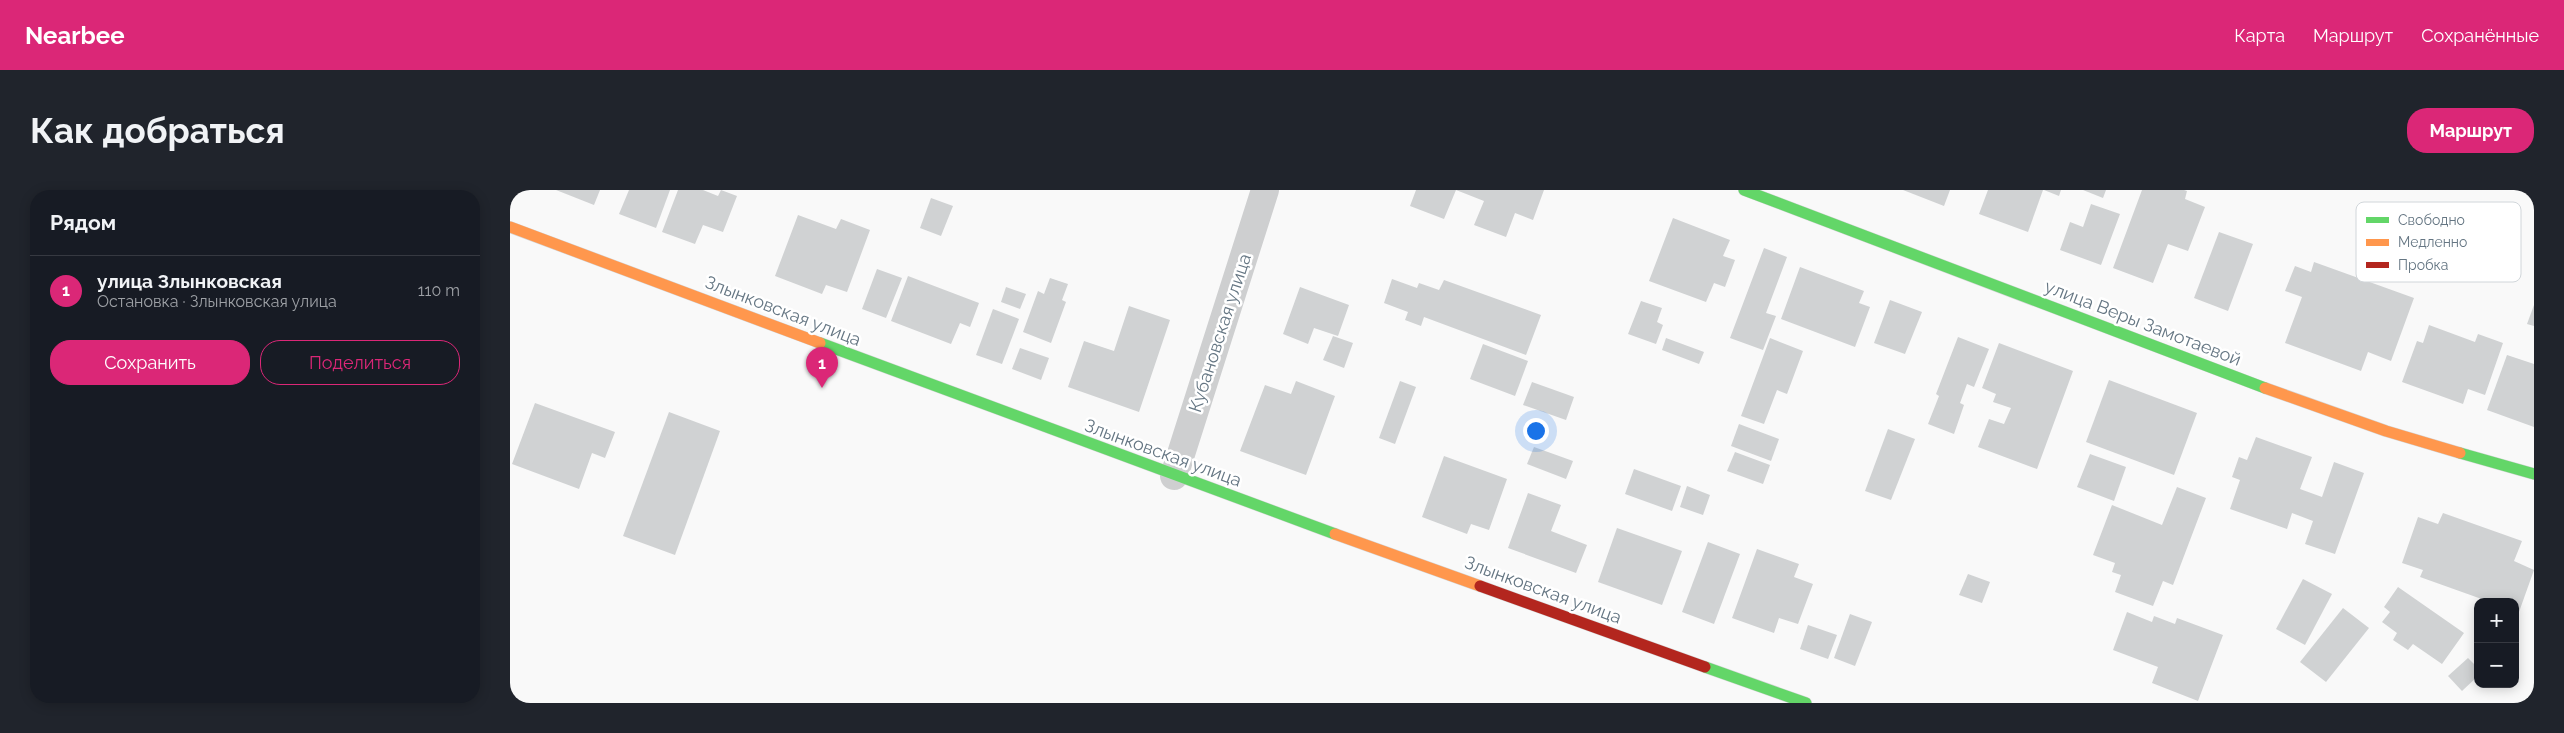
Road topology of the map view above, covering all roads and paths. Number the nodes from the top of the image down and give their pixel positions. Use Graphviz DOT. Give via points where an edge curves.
graph roads {
  1 [pos="1266,190"];
  2 [pos="1744,190"];
  3 [pos="510,227"];
  4 [pos="2534,474"];
  5 [pos="1174,476"];
  6 [pos="1806,703"];
  1 -- 5 [label="street, Кубановская улица"];
  2 -- 4 [label="street, улица Веры Замотаевой" via="2270,390 2386,430"];
  3 -- 5 [label="street, Злынковская улица"];
  5 -- 6 [label="street, Злынковская улица"];
}
